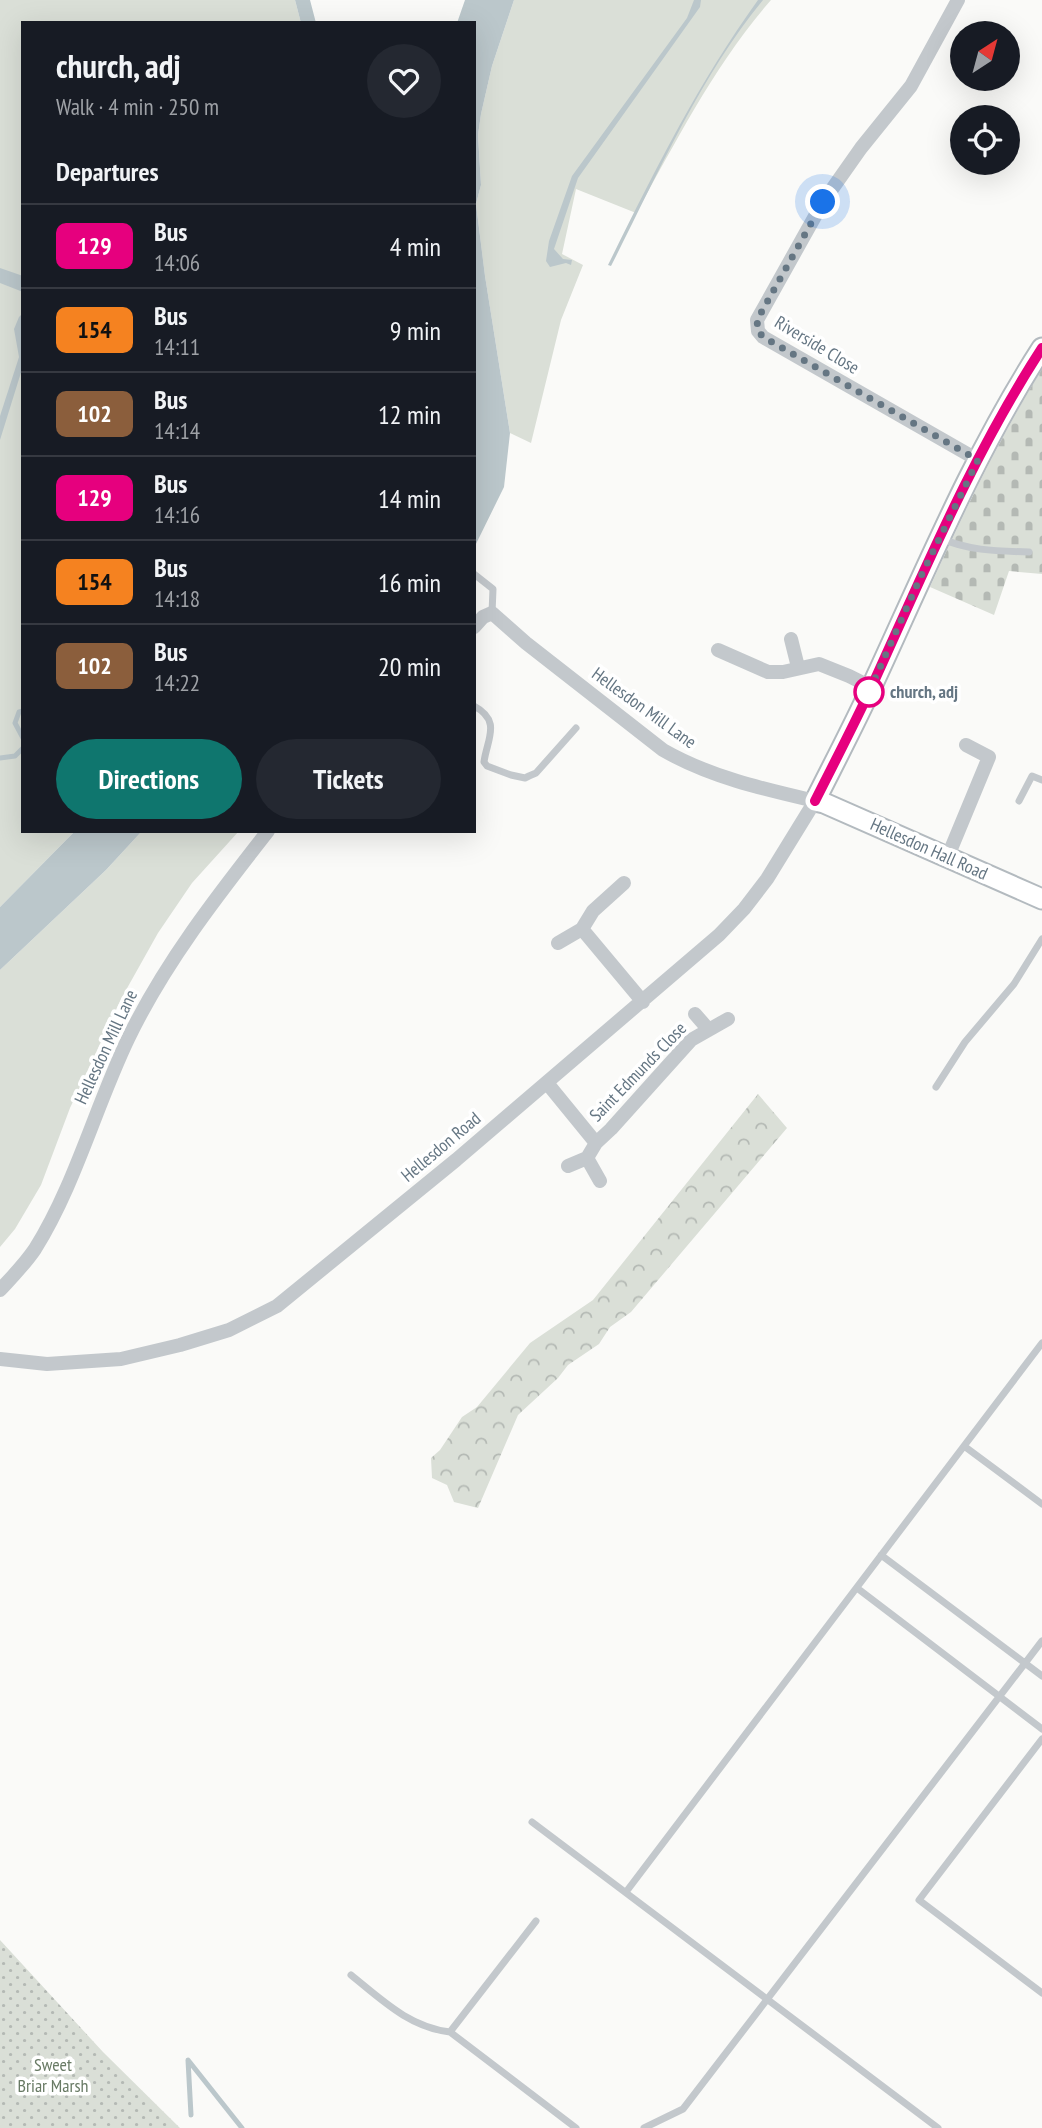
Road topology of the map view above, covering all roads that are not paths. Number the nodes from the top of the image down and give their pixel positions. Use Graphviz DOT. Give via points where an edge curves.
graph roads {
  1 [pos="958,0"];
  2 [pos="1042,348"];
  3 [pos="978,460"];
  4 [pos="939,538"];
  5 [pos="1029,552"];
  6 [pos="476,575"];
  7 [pos="492,613"];
  8 [pos="476,625"];
  9 [pos="791,639"];
  10 [pos="718,650"];
  11 [pos="798,667"];
  12 [pos="871,687"];
  13 [pos="476,707"];
  14 [pos="576,728"];
  15 [pos="966,745"];
  16 [pos="1042,780"];
  17 [pos="815,801"];
  18 [pos="1020,801"];
  19 [pos="266,833"];
  20 [pos="948,856"];
  21 [pos="624,883"];
  22 [pos="1042,899"];
  23 [pos="582,929"];
  24 [pos="1042,939"];
  25 [pos="558,943"];
  26 [pos="643,1002"];
  27 [pos="695,1014"];
  28 [pos="728,1019"];
  29 [pos="708,1029"];
  30 [pos="547,1083"];
  31 [pos="936,1087"];
  32 [pos="596,1143"];
  33 [pos="587,1158"];
  34 [pos="568,1166"];
  35 [pos="600,1181"];
  36 [pos="0,1290"];
  37 [pos="1042,1343"];
  38 [pos="0,1359"];
  39 [pos="964,1446"];
  40 [pos="1042,1504"];
  41 [pos="881,1555"];
  42 [pos="857,1588"];
  43 [pos="1042,1641"];
  44 [pos="1025,1664"];
  45 [pos="1042,1676"];
  46 [pos="1000,1697"];
  47 [pos="1042,1729"];
  48 [pos="1042,1739"];
  49 [pos="532,1822"];
  50 [pos="626,1892"];
  51 [pos="536,1921"];
  52 [pos="351,1975"];
  53 [pos="1042,1993"];
  54 [pos="768,1999"];
  55 [pos="450,2032"];
  56 [pos="576,2128"];
  57 [pos="644,2128"];
  58 [pos="938,2128"];
  1 -- 3 [label="street, Riverside Close" via="911,86 823,202 757,320 763,337"];
  2 -- 3 [label="street"];
  3 -- 4 [label="street"];
  4 -- 5 [label="lane" via="960,547"];
  4 -- 12 [label="street"];
  6 -- 7 [label="lane" via="493,589"];
  7 -- 8 [label="street"];
  7 -- 17 [label="street, Hellesdon Mill Lane" via="688,765"];
  9 -- 11 [label="street"];
  10 -- 11 [label="street" via="768,672"];
  11 -- 12 [label="street" via="819,664"];
  12 -- 17 [label="street"];
  13 -- 14 [label="lane" via="489,721 491,736 484,762 525,778 537,773"];
  15 -- 20 [label="street" via="989,757"];
  16 -- 18 [label="lane" via="1032,776"];
  17 -- 20 [label="street, Hellesdon Hall Road"];
  17 -- 26 [label="street, Hellesdon Road" via="744,909"];
  19 -- 36 [label="street, Hellesdon Mill Lane" via="150,997 103,1095 55,1214 33,1251"];
  20 -- 22 [label="street, Hellesdon Hall Road"];
  21 -- 23 [label="street" via="593,911"];
  23 -- 25 [label="street"];
  23 -- 26 [label="street"];
  24 -- 31 [label="lane"];
  26 -- 30 [label="street, Hellesdon Road"];
  27 -- 29 [label="street, Saint Edmunds Close"];
  28 -- 29 [label="street, Saint Edmunds Close"];
  29 -- 32 [label="street, Saint Edmunds Close" via="691,1040"];
  30 -- 32 [label="street, Saint Edmunds Close"];
  30 -- 38 [label="street, Hellesdon Road" via="277,1306 229,1330 121,1359 47,1364"];
  32 -- 33 [label="street, Saint Edmunds Close"];
  33 -- 34 [label="street"];
  33 -- 35 [label="street"];
  37 -- 39 [label="lane"];
  39 -- 40 [label="lane"];
  39 -- 41 [label="lane"];
  41 -- 42 [label="lane"];
  41 -- 44 [label="lane"];
  42 -- 46 [label="lane"];
  42 -- 50 [label="lane"];
  43 -- 44 [label="lane"];
  44 -- 45 [label="lane"];
  44 -- 46 [label="lane"];
  46 -- 47 [label="lane"];
  46 -- 54 [label="lane"];
  48 -- 53 [label="lane" via="919,1900"];
  49 -- 50 [label="lane"];
  50 -- 54 [label="lane"];
  51 -- 55 [label="lane"];
  52 -- 55 [label="lane" via="405,2017"];
  54 -- 57 [label="lane" via="683,2109"];
  54 -- 58 [label="lane"];
  55 -- 56 [label="lane"];
}
